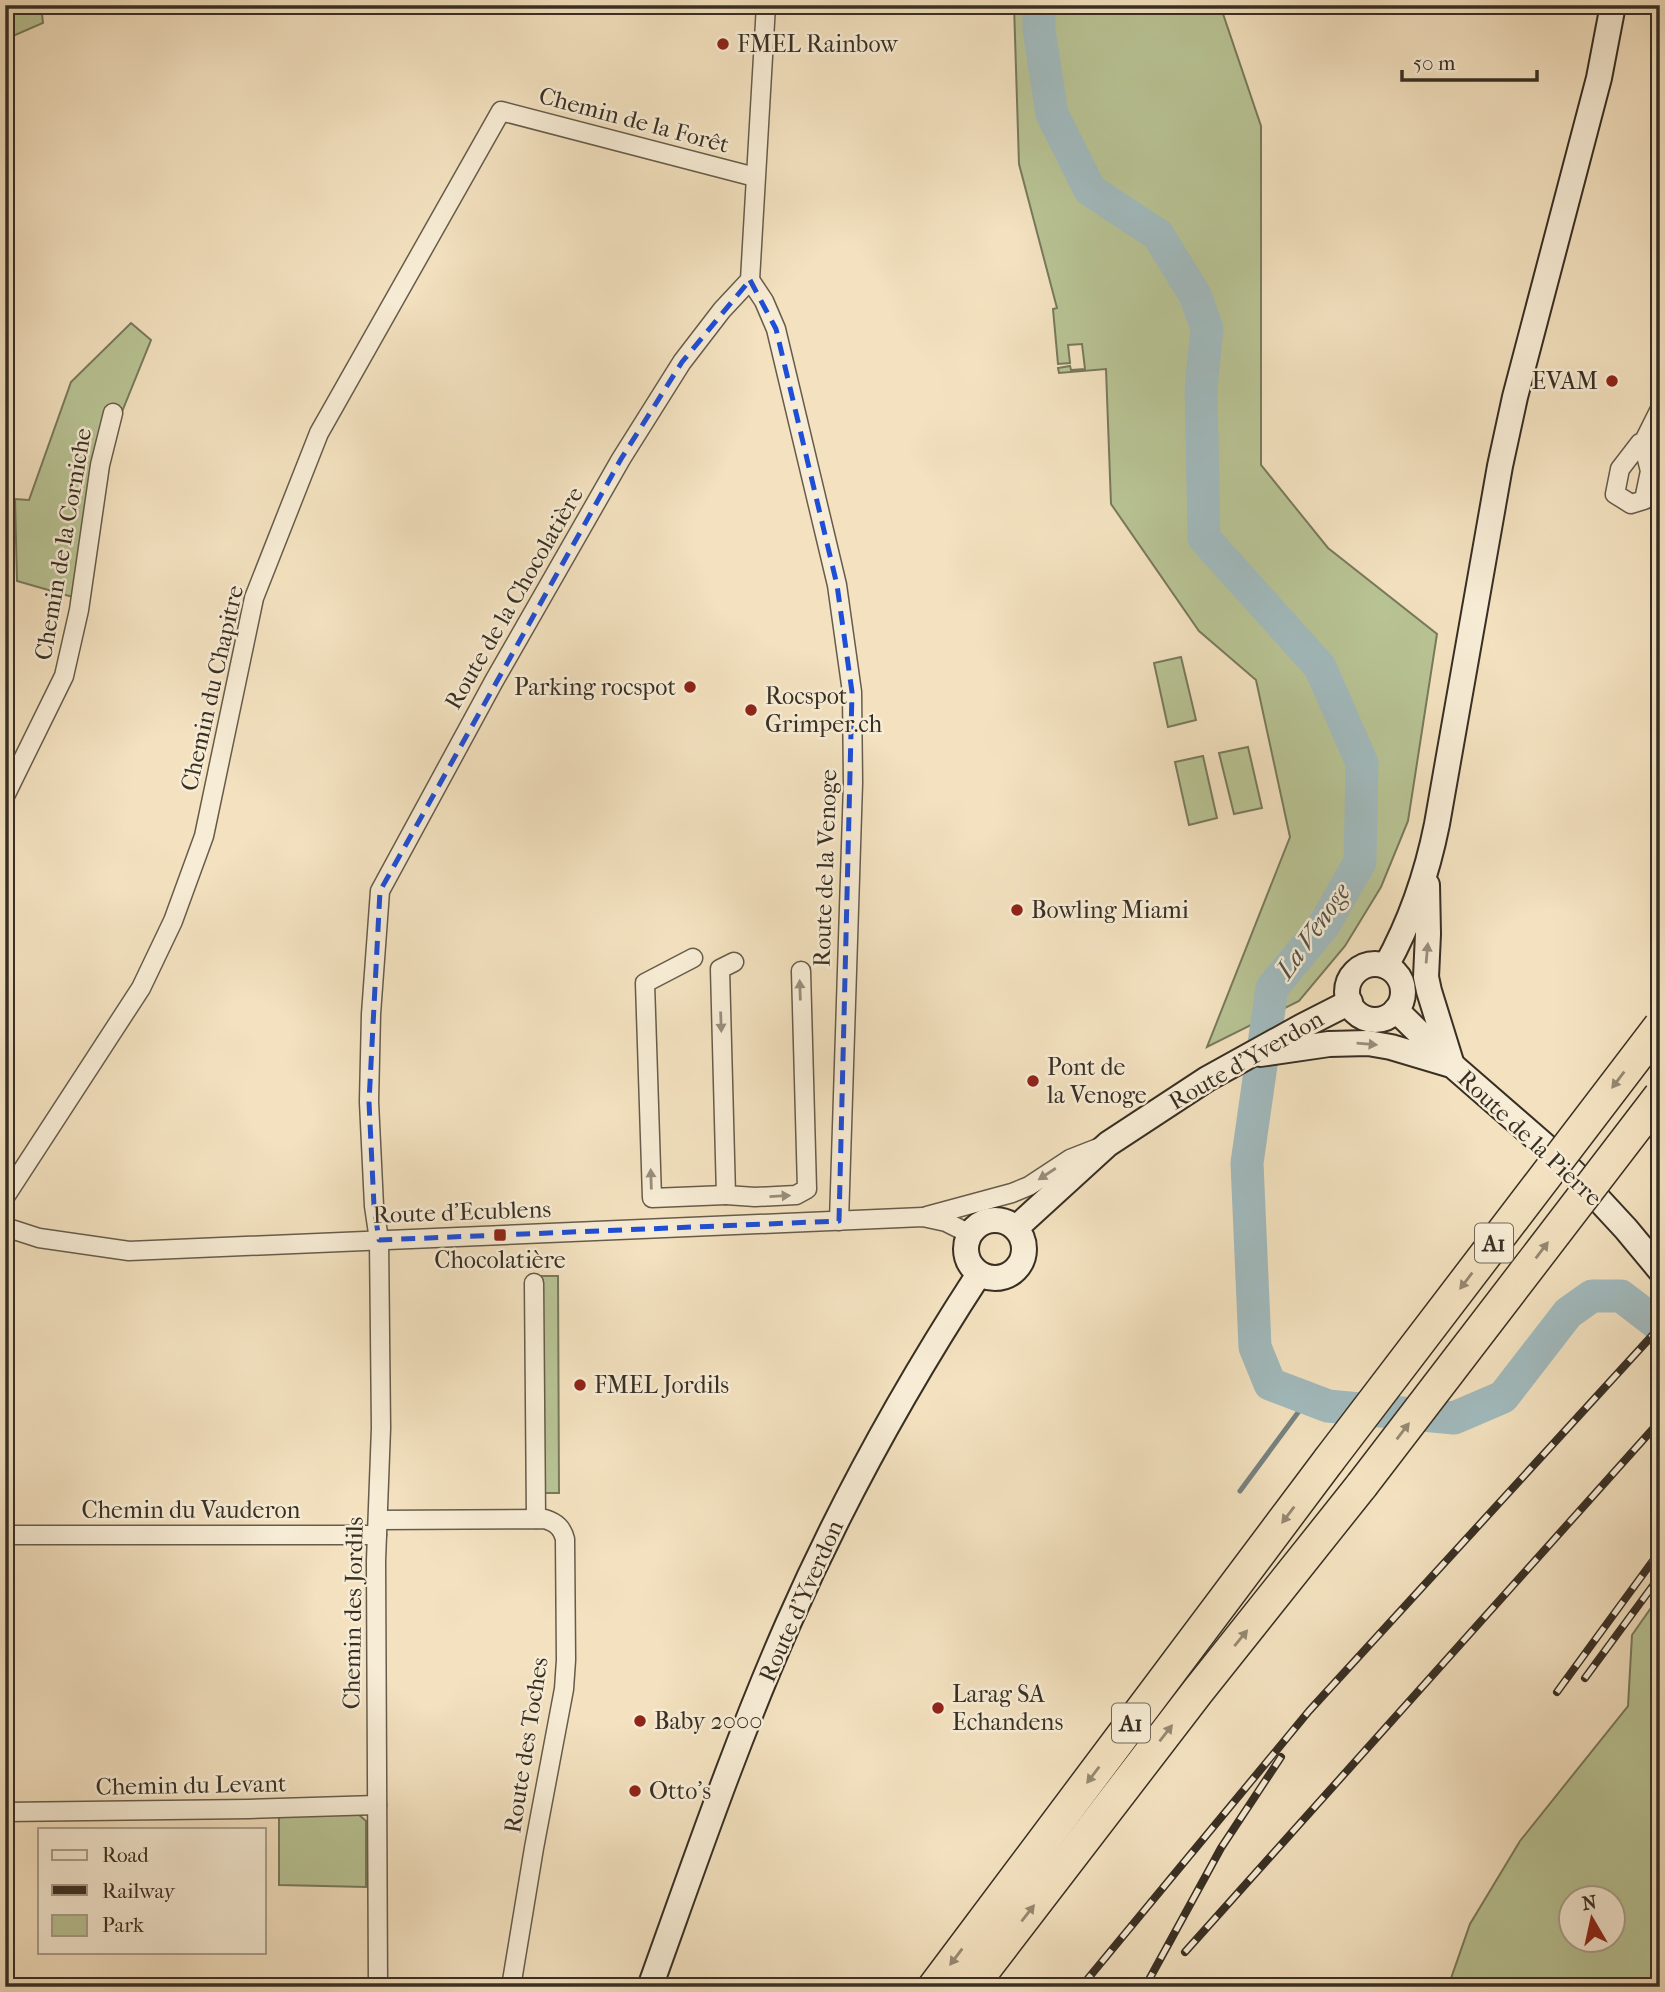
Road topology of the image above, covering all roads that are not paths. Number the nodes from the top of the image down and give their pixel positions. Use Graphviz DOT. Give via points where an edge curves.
graph roads {
  1 [pos="766,5"];
  2 [pos="1613,5"];
  3 [pos="501,111"];
  4 [pos="755,177"];
  5 [pos="750,280"];
  6 [pos="1660,409"];
  7 [pos="113,413"];
  8 [pos="1643,443"];
  9 [pos="5,796"];
  10 [pos="1427,871"];
  11 [pos="692,958"];
  12 [pos="734,962"];
  13 [pos="1386,966"];
  14 [pos="800,971"];
  15 [pos="1350,1002"];
  16 [pos="1396,1010"];
  17 [pos="1660,1026"];
  18 [pos="1300,1038"];
  19 [pos="1452,1065"];
  20 [pos="1660,1096"];
  21 [pos="1108,1144"];
  22 [pos="726,1195"];
  23 [pos="5,1197"];
  24 [pos="923,1217"];
  25 [pos="839,1221"];
  26 [pos="5,1227"];
  27 [pos="1016,1228"];
  28 [pos="970,1234"];
  29 [pos="379,1240"];
  30 [pos="1660,1270"];
  31 [pos="979,1274"];
  32 [pos="534,1283"];
  33 [pos="536,1519"];
  34 [pos="378,1527"];
  35 [pos="5,1535"];
  36 [pos="377,1805"];
  37 [pos="5,1812"];
  38 [pos="379,1987"];
  39 [pos="511,1987"];
  40 [pos="650,1987"];
  41 [pos="934,1987"];
  42 [pos="971,1987"];
  1 -- 4 [label="street"];
  2 -- 10 [label="main road" via="1599,78 1500,466"];
  3 -- 4 [label="street, Chemin de la Forêt"];
  3 -- 23 [label="street, Chemin du Chapitre" via="314,445 254,598 204,836 173,921 141,988"];
  4 -- 5 [label="street"];
  5 -- 25 [label="street, Route de la Venoge" via="776,329 837,585 852,692"];
  5 -- 29 [label="street, Route de la Chocolatière" via="682,362 621,459 380,891 369,1102"];
  6 -- 8 [label="street"];
  7 -- 9 [label="street, Chemin de la Corniche" via="64,676"];
  10 -- 13 [label="main road"];
  19 -- 10 [label="main road, one-way" via="1426,977"];
  22 -- 11 [label="street, one-way" via="652,1198 645,983"];
  12 -- 22 [label="street, one-way" via="720,969"];
  13 -- 15 [label="main road" via="1374,964 1358,970 1349,985"];
  13 -- 16 [label="main road" via="1402,982 1402,1000"];
  22 -- 14 [label="street, one-way" via="796,1195 807,1189"];
  15 -- 16 [label="main road" via="1368,1018 1385,1018"];
  15 -- 18 [label="main road, Route d'Yverdon"];
  16 -- 19 [label="main road, Route de la Pierre"];
  17 -- 41 [label="highway, A1, one-way, bridge"];
  18 -- 19 [label="main road, one-way" via="1391,1047"];
  18 -- 21 [label="main road, Route d'Yverdon" via="1249,1055"];
  19 -- 30 [label="main road, Route de la Pierre" via="1577,1177"];
  42 -- 20 [label="highway, A1, one-way, bridge"];
  21 -- 24 [label="street, Route d'Ecublens, one-way" via="1070,1159 1012,1193"];
  21 -- 27 [label="main road, Route d'Yverdon"];
  24 -- 25 [label="street, Route d'Ecublens"];
  24 -- 28 [label="street, Route d'Ecublens"];
  25 -- 29 [label="street, Route d'Ecublens"];
  26 -- 29 [label="street, Route d'Ecublens" via="39,1238 129,1251"];
  27 -- 28 [label="main road" via="1007,1222 986,1221"];
  27 -- 31 [label="main road" via="1024,1242 1019,1266 996,1279"];
  28 -- 31 [label="main road" via="966,1251"];
  29 -- 34 [label="street, Chemin des Jordils"];
  31 -- 40 [label="main road, Route d'Yverdon" via="884,1429 808,1580 750,1716"];
  32 -- 33 [label="street"];
  33 -- 34 [label="street"];
  33 -- 39 [label="street, Route des Toches" via="554,1522 565,1539 565,1674"];
  34 -- 35 [label="street, Chemin du Vauderon"];
  34 -- 36 [label="street, Chemin des Jordils"];
  36 -- 37 [label="street, Chemin du Levant"];
  36 -- 38 [label="street, Chemin des Jordils"];
}
